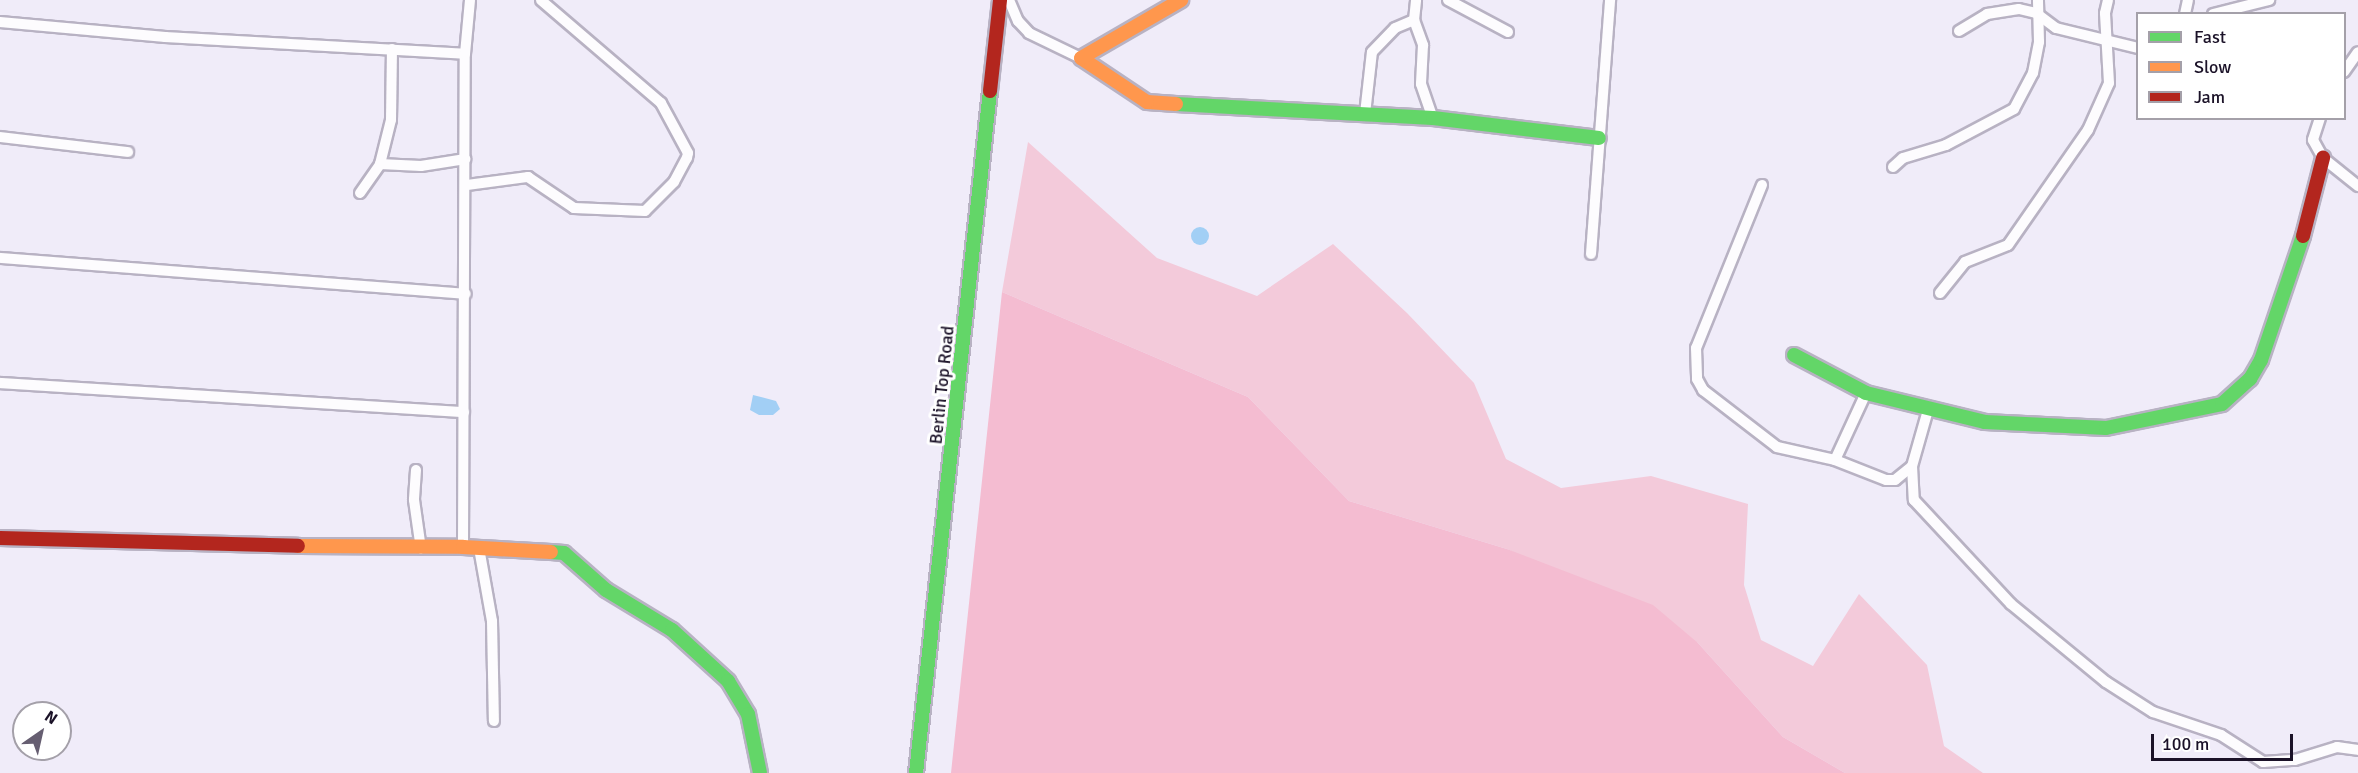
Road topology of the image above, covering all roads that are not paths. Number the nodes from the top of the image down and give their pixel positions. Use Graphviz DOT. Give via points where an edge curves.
graph roads {
  1 [pos="470,0"];
  2 [pos="541,0"];
  3 [pos="1000,0"];
  4 [pos="1009,0"];
  5 [pos="1180,0"];
  6 [pos="1416,0"];
  7 [pos="1448,0"];
  8 [pos="1610,0"];
  9 [pos="2038,0"];
  10 [pos="2108,0"];
  11 [pos="2269,0"];
  12 [pos="2221,12"];
  13 [pos="2036,13"];
  14 [pos="1414,20"];
  15 [pos="0,22"];
  16 [pos="1959,31"];
  17 [pos="1508,32"];
  18 [pos="2106,39"];
  19 [pos="2136,47"];
  20 [pos="392,50"];
  21 [pos="2358,52"];
  22 [pos="465,54"];
  23 [pos="1081,58"];
  24 [pos="2346,69"];
  25 [pos="1365,114"];
  26 [pos="1433,118"];
  27 [pos="2319,120"];
  28 [pos="0,137"];
  29 [pos="1599,138"];
  30 [pos="128,152"];
  31 [pos="2324,158"];
  32 [pos="465,159"];
  33 [pos="380,164"];
  34 [pos="1893,167"];
  35 [pos="467,185"];
  36 [pos="1762,185"];
  37 [pos="2358,186"];
  38 [pos="360,193"];
  39 [pos="1590,254"];
  40 [pos="0,258"];
  41 [pos="1940,293"];
  42 [pos="466,294"];
  43 [pos="1794,355"];
  44 [pos="0,383"];
  45 [pos="1866,393"];
  46 [pos="1928,410"];
  47 [pos="464,412"];
  48 [pos="1835,460"];
  49 [pos="1912,466"];
  50 [pos="416,470"];
  51 [pos="0,538"];
  52 [pos="463,547"];
  53 [pos="479,548"];
  54 [pos="421,549"];
  55 [pos="494,721"];
  56 [pos="2358,750"];
  57 [pos="760,773"];
  58 [pos="916,773"];
  1 -- 22 [label="street"];
  2 -- 35 [label="street" via="661,103 688,153 687,158 674,182 645,211 574,208 528,177"];
  3 -- 58 [label="street, Berlin Top Road"];
  4 -- 23 [label="street" via="1018,21 1029,33"];
  5 -- 23 [label="street"];
  6 -- 14 [label="street"];
  7 -- 17 [label="street"];
  8 -- 29 [label="street"];
  9 -- 13 [label="street"];
  10 -- 18 [label="street"];
  11 -- 12 [label="street"];
  13 -- 16 [label="street" via="2019,9 2001,11 1969,22"];
  13 -- 18 [label="street" via="2056,28"];
  13 -- 34 [label="street" via="2038,42 2033,73 2014,109 1946,145 1903,158"];
  14 -- 25 [label="street" via="1395,28 1372,52"];
  14 -- 26 [label="street" via="1423,45 1421,84"];
  15 -- 20 [label="street" via="165,37"];
  18 -- 19 [label="street"];
  18 -- 41 [label="street" via="2109,83 2077,148 2008,245 1965,262"];
  20 -- 22 [label="street"];
  20 -- 33 [label="street" via="391,120"];
  21 -- 24 [label="street"];
  22 -- 32 [label="street"];
  23 -- 25 [label="street" via="1147,102"];
  25 -- 26 [label="street"];
  26 -- 29 [label="street"];
  27 -- 31 [label="street" via="2313,140"];
  28 -- 30 [label="street"];
  29 -- 39 [label="street"];
  31 -- 37 [label="street"];
  31 -- 46 [label="street" via="2300,250 2261,360 2250,379 2222,404 2106,428 1985,422"];
  32 -- 33 [label="street" via="421,166"];
  32 -- 35 [label="street"];
  33 -- 38 [label="street"];
  35 -- 42 [label="street"];
  36 -- 48 [label="street" via="1696,348 1697,379 1703,390 1777,447"];
  40 -- 42 [label="street"];
  42 -- 47 [label="street"];
  43 -- 45 [label="street"];
  44 -- 47 [label="street"];
  45 -- 46 [label="street"];
  45 -- 48 [label="street"];
  46 -- 49 [label="street"];
  47 -- 52 [label="street"];
  48 -- 49 [label="street" via="1886,480 1895,480"];
  49 -- 56 [label="street" via="1914,500 2011,604 2116,688 2153,712 2221,735 2263,762 2288,762 2337,747"];
  50 -- 54 [label="street" via="414,500"];
  51 -- 54 [label="street"];
  52 -- 53 [label="street"];
  52 -- 54 [label="street"];
  53 -- 55 [label="street" via="492,621"];
  53 -- 57 [label="street" via="564,553 606,590 687,642 739,697 753,728"];
}
